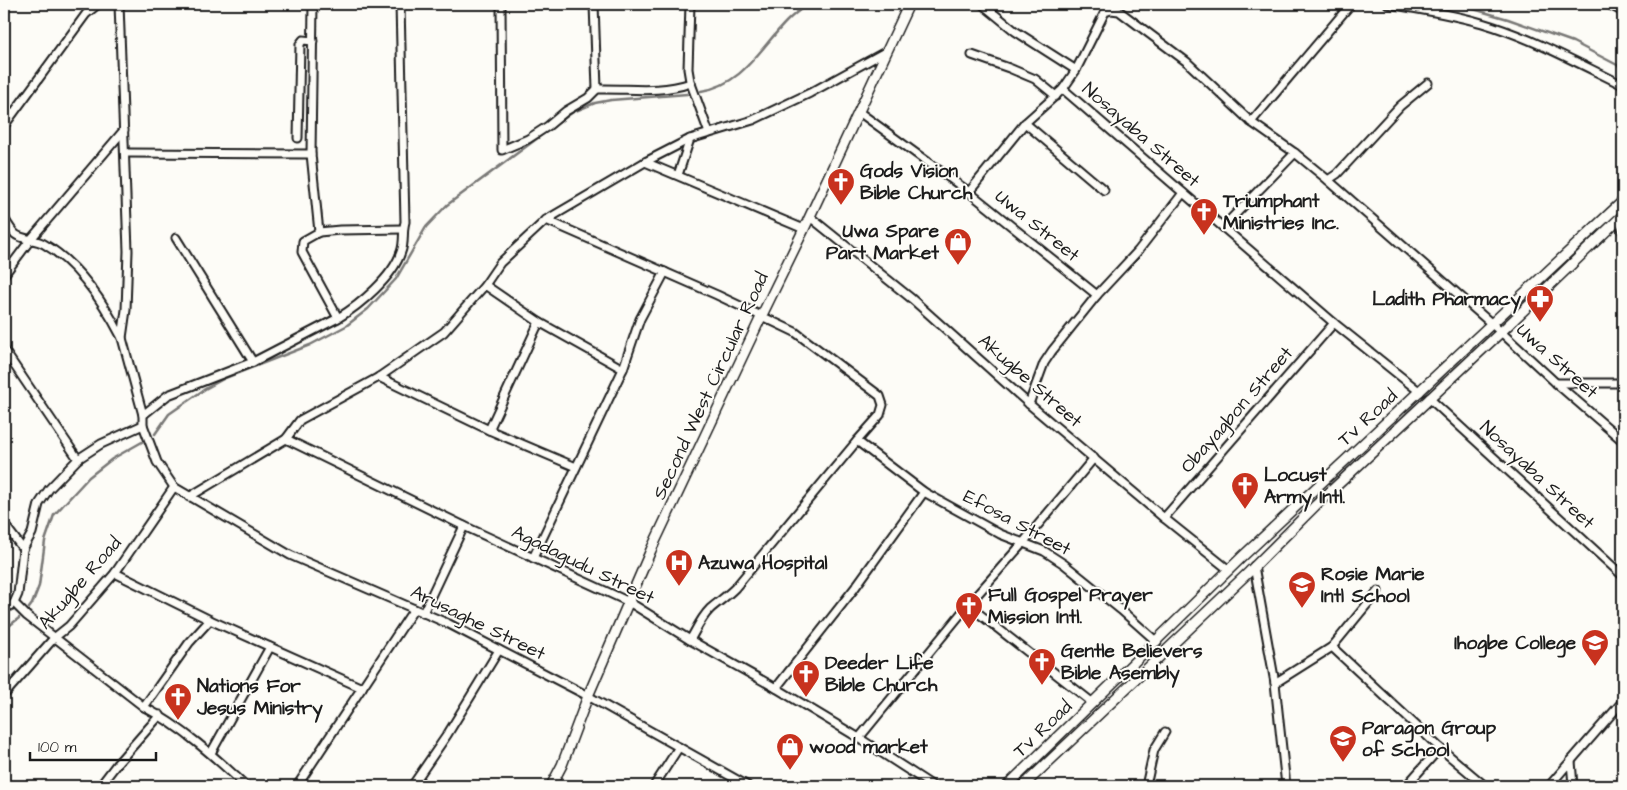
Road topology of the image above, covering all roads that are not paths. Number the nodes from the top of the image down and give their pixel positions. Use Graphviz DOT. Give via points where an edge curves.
graph roads {
  1 [pos="98,4"];
  2 [pos="119,4"];
  3 [pos="313,4"];
  4 [pos="400,4"];
  5 [pos="501,4"];
  6 [pos="594,4"];
  7 [pos="690,4"];
  8 [pos="908,4"];
  9 [pos="982,4"];
  10 [pos="1352,4"];
  11 [pos="1388,4"];
  12 [pos="1608,4"];
  13 [pos="1623,12"];
  14 [pos="313,41"];
  15 [pos="885,52"];
  16 [pos="972,55"];
  17 [pos="1076,70"];
  18 [pos="691,83"];
  19 [pos="1428,83"];
  20 [pos="1623,85"];
  21 [pos="597,89"];
  22 [pos="1063,89"];
  23 [pos="1056,96"];
  24 [pos="859,112"];
  25 [pos="1251,122"];
  26 [pos="1025,123"];
  27 [pos="4,126"];
  28 [pos="124,130"];
  29 [pos="709,133"];
  30 [pos="298,138"];
  31 [pos="690,139"];
  32 [pos="126,153"];
  33 [pos="1295,153"];
  34 [pos="311,154"];
  35 [pos="645,162"];
  36 [pos="678,174"];
  37 [pos="1328,180"];
  38 [pos="1104,190"];
  39 [pos="969,192"];
  40 [pos="1183,193"];
  41 [pos="1623,201"];
  42 [pos="810,217"];
  43 [pos="1622,217"];
  44 [pos="4,218"];
  45 [pos="546,220"];
  46 [pos="1223,227"];
  47 [pos="403,229"];
  48 [pos="804,229"];
  49 [pos="319,232"];
  50 [pos="1623,232"];
  51 [pos="176,238"];
  52 [pos="30,239"];
  53 [pos="665,272"];
  54 [pos="4,275"];
  55 [pos="485,285"];
  56 [pos="1097,295"];
  57 [pos="762,315"];
  58 [pos="338,318"];
  59 [pos="539,322"];
  60 [pos="1334,323"];
  61 [pos="1492,325"];
  62 [pos="1501,332"];
  63 [pos="122,338"];
  64 [pos="4,350"];
  65 [pos="253,362"];
  66 [pos="622,369"];
  67 [pos="379,377"];
  68 [pos="1623,383"];
  69 [pos="1556,384"];
  70 [pos="1420,392"];
  71 [pos="1429,398"];
  72 [pos="1029,404"];
  73 [pos="143,415"];
  74 [pos="143,425"];
  75 [pos="488,430"];
  76 [pos="286,439"];
  77 [pos="857,441"];
  78 [pos="1623,441"];
  79 [pos="1094,458"];
  80 [pos="78,459"];
  81 [pos="576,467"];
  82 [pos="174,488"];
  83 [pos="924,492"];
  84 [pos="189,497"];
  85 [pos="1164,518"];
  86 [pos="1279,522"];
  87 [pos="4,524"];
  88 [pos="464,526"];
  89 [pos="1291,531"];
  90 [pos="1022,544"];
  91 [pos="23,550"];
  92 [pos="533,558"];
  93 [pos="1254,566"];
  94 [pos="1229,570"];
  95 [pos="115,573"];
  96 [pos="1623,576"];
  97 [pos="1378,591"];
  98 [pos="629,602"];
  99 [pos="14,603"];
  100 [pos="968,605"];
  101 [pos="414,609"];
  102 [pos="4,610"];
  103 [pos="423,613"];
  104 [pos="210,620"];
  105 [pos="54,638"];
  106 [pos="690,640"];
  107 [pos="1157,642"];
  108 [pos="270,647"];
  109 [pos="1332,648"];
  110 [pos="500,650"];
  111 [pos="1275,683"];
  112 [pos="362,688"];
  113 [pos="776,688"];
  114 [pos="4,695"];
  115 [pos="588,696"];
  116 [pos="1623,701"];
  117 [pos="1094,703"];
  118 [pos="144,707"];
  119 [pos="160,715"];
  120 [pos="1165,732"];
  121 [pos="859,738"];
  122 [pos="679,747"];
  123 [pos="1440,748"];
  124 [pos="211,753"];
  125 [pos="1571,761"];
  126 [pos="100,786"];
  127 [pos="246,786"];
  128 [pos="297,786"];
  129 [pos="412,786"];
  130 [pos="551,786"];
  131 [pos="654,786"];
  132 [pos="748,786"];
  133 [pos="933,786"];
  134 [pos="1007,786"];
  135 [pos="1023,786"];
  136 [pos="1146,786"];
  137 [pos="1286,786"];
  138 [pos="1406,786"];
  139 [pos="1485,786"];
  140 [pos="1549,786"];
  141 [pos="1572,786"];
  1 -- 27 [label="street" via="86,14"];
  2 -- 28 [label="street"];
  3 -- 14 [label="street"];
  4 -- 47 [label="street"];
  5 -- 21 [label="street" via="502,150 528,139"];
  6 -- 21 [label="street"];
  7 -- 18 [label="street" via="688,69"];
  8 -- 15 [label="street, Second West Circular Road"];
  9 -- 17 [label="street" via="1015,32"];
  10 -- 25 [label="street"];
  11 -- 20 [label="street" via="1484,23 1544,47"];
  12 -- 13 [label="street"];
  14 -- 30 [label="street" via="304,40 300,44"];
  14 -- 34 [label="street"];
  15 -- 24 [label="street, Second West Circular Road"];
  15 -- 29 [label="street" via="752,120"];
  16 -- 23 [label="street" via="1028,76"];
  17 -- 22 [label="street"];
  17 -- 25 [label="street, Uwa Street" via="1105,12 1119,12 1187,62"];
  18 -- 21 [label="street" via="647,91"];
  18 -- 29 [label="street"];
  19 -- 37 [label="street" via="1400,106"];
  22 -- 23 [label="street, Nosayaba Street"];
  22 -- 40 [label="street, Nosayaba Street"];
  23 -- 26 [label="street, Nosayaba Street"];
  24 -- 39 [label="street, Uwa Street"];
  24 -- 42 [label="street, Second West Circular Road"];
  25 -- 33 [label="street, Uwa Street"];
  26 -- 38 [label="street"];
  26 -- 39 [label="street, Nosayaba Street"];
  28 -- 32 [label="street"];
  28 -- 52 [label="street"];
  29 -- 31 [label="street"];
  31 -- 35 [label="street"];
  31 -- 36 [label="street"];
  32 -- 34 [label="street"];
  32 -- 63 [label="street" via="128,251"];
  33 -- 37 [label="street, Uwa Street"];
  33 -- 46 [label="street"];
  34 -- 49 [label="street"];
  35 -- 36 [label="street"];
  35 -- 45 [label="street"];
  36 -- 48 [label="street"];
  37 -- 61 [label="street, Uwa Street"];
  39 -- 56 [label="street, Uwa Street"];
  40 -- 46 [label="street, Nosayaba Street"];
  40 -- 56 [label="street" via="1138,251"];
  41 -- 61 [label="street, Tv Road"];
  42 -- 48 [label="street, Second West Circular Road"];
  42 -- 72 [label="street, Akugbe Street" via="912,299"];
  43 -- 50 [label="street"];
  43 -- 62 [label="street, Tv Road"];
  44 -- 52 [label="street" via="16,235"];
  45 -- 53 [label="street"];
  45 -- 55 [label="street" via="500,263"];
  46 -- 60 [label="street, Nosayaba Street"];
  47 -- 49 [label="street"];
  47 -- 58 [label="street" via="404,243 393,268 384,280"];
  48 -- 57 [label="street, Second West Circular Road"];
  49 -- 58 [label="street" via="303,241 302,252"];
  51 -- 65 [label="street"];
  52 -- 54 [label="street"];
  52 -- 63 [label="street" via="43,244 77,272 110,315"];
  53 -- 57 [label="street"];
  53 -- 66 [label="street" via="640,319"];
  55 -- 59 [label="street"];
  55 -- 67 [label="street" via="444,332"];
  56 -- 72 [label="street" via="1044,363"];
  57 -- 77 [label="street" via="795,332 880,396 883,405 880,415"];
  57 -- 98 [label="street, Second West Circular Road"];
  58 -- 65 [label="street"];
  59 -- 66 [label="street"];
  59 -- 75 [label="street"];
  60 -- 70 [label="street, Nosayaba Street"];
  60 -- 85 [label="street, Obayagbon Street"];
  61 -- 62 [label="street, Uwa Street"];
  61 -- 70 [label="street, Tv Road"];
  62 -- 69 [label="street, Uwa Street"];
  62 -- 71 [label="street, Tv Road"];
  63 -- 73 [label="street"];
  64 -- 80 [label="street"];
  65 -- 73 [label="street" via="168,395"];
  66 -- 81 [label="street"];
  67 -- 75 [label="street"];
  67 -- 76 [label="street" via="300,420"];
  68 -- 69 [label="street"];
  69 -- 78 [label="street, Uwa Street"];
  70 -- 86 [label="street, Tv Road"];
  71 -- 89 [label="street, Tv Road"];
  71 -- 96 [label="street, Nosayaba Street"];
  72 -- 79 [label="street, Akugbe Street"];
  73 -- 74 [label="street"];
  74 -- 80 [label="street" via="101,444"];
  74 -- 82 [label="street" via="157,462"];
  75 -- 81 [label="street"];
  76 -- 84 [label="street"];
  76 -- 88 [label="street, Agadagudu Street"];
  77 -- 83 [label="street, Efosa Street"];
  77 -- 106 [label="street" via="735,588 702,618"];
  79 -- 85 [label="street, Akugbe Street"];
  79 -- 90 [label="street"];
  80 -- 91 [label="street" via="49,489"];
  81 -- 92 [label="street"];
  82 -- 84 [label="street, Arusaghe Street"];
  82 -- 95 [label="street, Akugbe Road"];
  83 -- 90 [label="street, Efosa Street"];
  83 -- 113 [label="street" via="854,589"];
  84 -- 101 [label="street, Arusaghe Street" via="290,555"];
  85 -- 94 [label="street, Akugbe Street"];
  86 -- 89 [label="street"];
  86 -- 94 [label="street, Tv Road"];
  87 -- 91 [label="street"];
  88 -- 92 [label="street, Agadagudu Street"];
  88 -- 103 [label="street"];
  89 -- 93 [label="street, Tv Road"];
  90 -- 100 [label="street"];
  90 -- 107 [label="street, Efosa Street" via="1044,551 1064,564"];
  91 -- 99 [label="street"];
  92 -- 98 [label="street, Agadagudu Street"];
  93 -- 111 [label="street"];
  93 -- 135 [label="street, Tv Road"];
  94 -- 107 [label="street, Tv Road"];
  95 -- 104 [label="street"];
  95 -- 105 [label="street, Akugbe Road" via="69,626"];
  97 -- 109 [label="street"];
  98 -- 106 [label="street, Agadagudu Street"];
  98 -- 115 [label="street, Second West Circular Road"];
  99 -- 102 [label="street"];
  99 -- 105 [label="street"];
  100 -- 117 [label="street"];
  100 -- 121 [label="street"];
  101 -- 103 [label="street, Arusaghe Street"];
  101 -- 112 [label="street"];
  103 -- 110 [label="street, Arusaghe Street"];
  104 -- 108 [label="street"];
  104 -- 118 [label="street" via="189,643"];
  105 -- 114 [label="street, Akugbe Road"];
  105 -- 118 [label="street"];
  106 -- 113 [label="street, Agadagudu Street"];
  107 -- 117 [label="street, Tv Road"];
  108 -- 112 [label="street"];
  108 -- 124 [label="street"];
  109 -- 111 [label="street"];
  109 -- 123 [label="street"];
  110 -- 115 [label="street, Arusaghe Street"];
  110 -- 129 [label="street"];
  111 -- 137 [label="street"];
  112 -- 128 [label="street"];
  113 -- 121 [label="street, Agadagudu Street"];
  115 -- 122 [label="street, Arusaghe Street"];
  115 -- 130 [label="street, Second West Circular Road"];
  116 -- 125 [label="street"];
  117 -- 134 [label="street, Tv Road"];
  118 -- 119 [label="street"];
  119 -- 124 [label="street"];
  119 -- 126 [label="street"];
  120 -- 136 [label="street" via="1154,750"];
  121 -- 133 [label="street, Agadagudu Street"];
  122 -- 131 [label="street"];
  122 -- 132 [label="street, Arusaghe Street"];
  123 -- 138 [label="street"];
  123 -- 139 [label="street"];
  124 -- 127 [label="street"];
  125 -- 140 [label="street"];
  125 -- 141 [label="street"];
}
